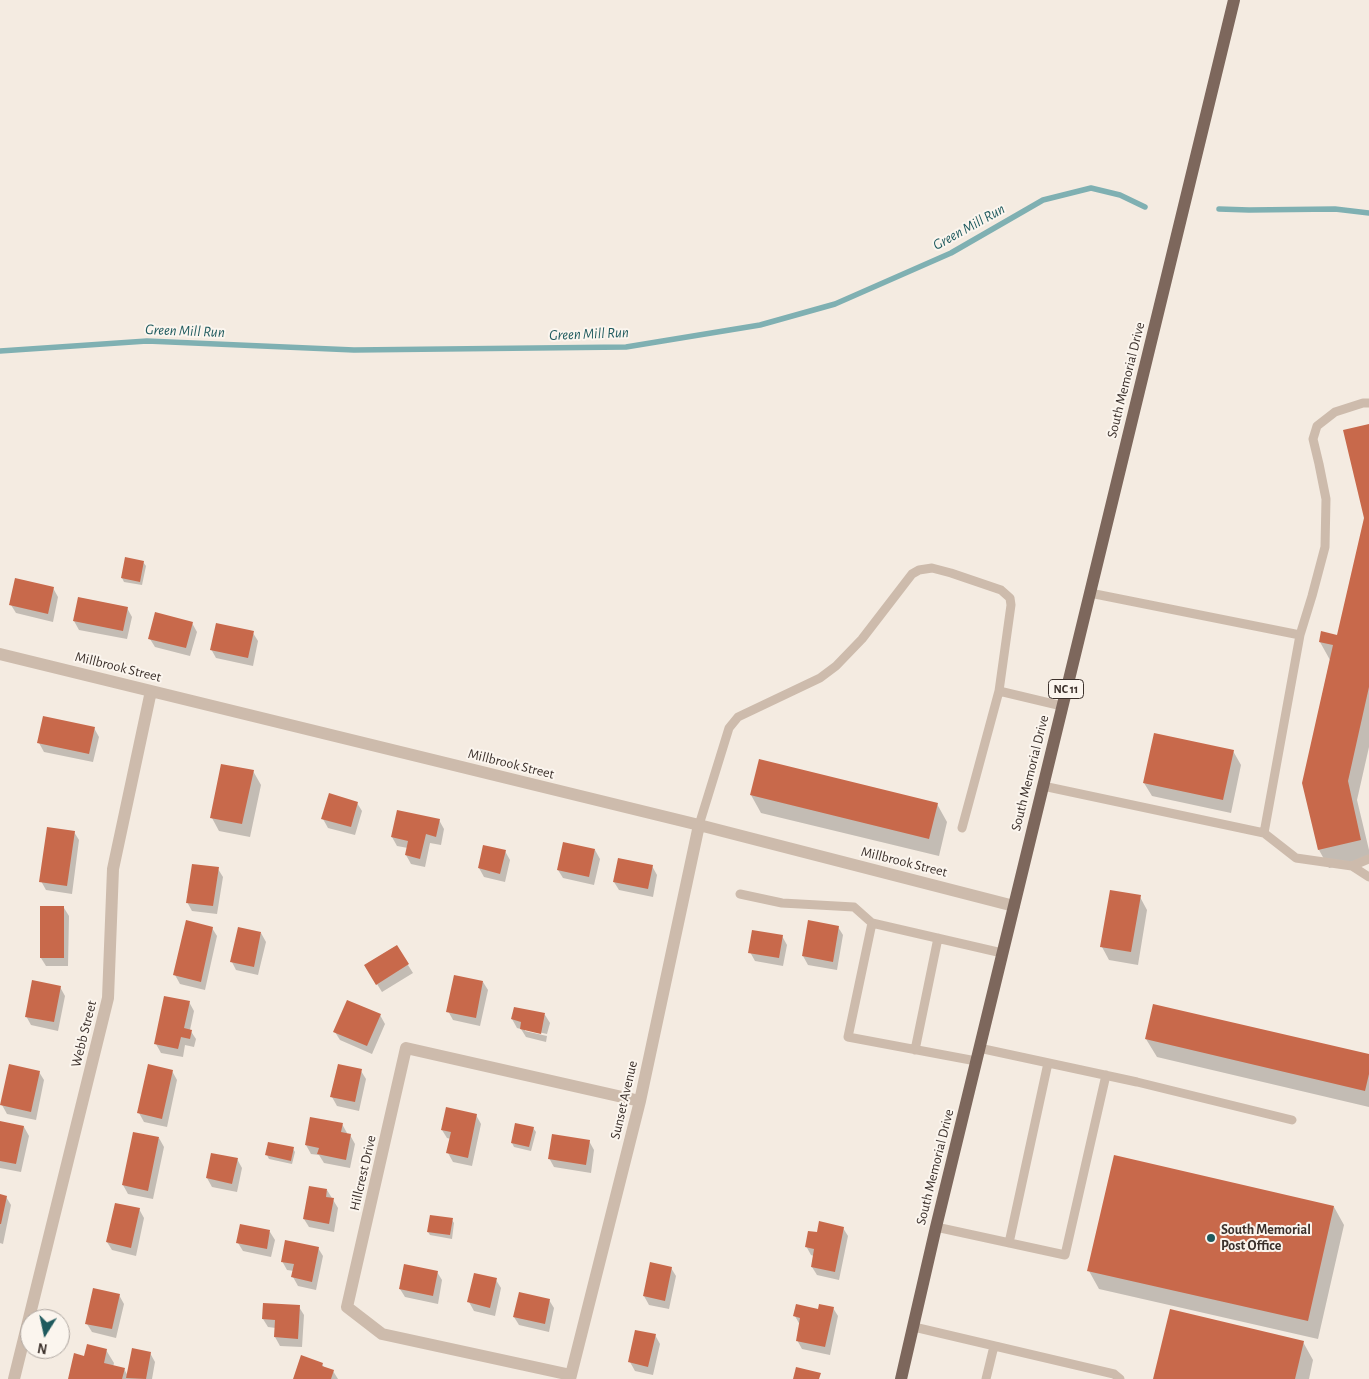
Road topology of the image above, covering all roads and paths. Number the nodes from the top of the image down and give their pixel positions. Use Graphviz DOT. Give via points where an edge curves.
graph roads {
  1 [pos="1234,0"];
  2 [pos="1369,403"];
  3 [pos="1090,593"];
  4 [pos="1300,635"];
  5 [pos="0,654"];
  6 [pos="151,691"];
  7 [pos="999,691"];
  8 [pos="1062,706"];
  9 [pos="1043,786"];
  10 [pos="699,825"];
  11 [pos="962,828"];
  12 [pos="1264,833"];
  13 [pos="1369,859"];
  14 [pos="1352,866"];
  15 [pos="1369,877"];
  16 [pos="740,894"];
  17 [pos="1014,906"];
  18 [pos="872,923"];
  19 [pos="938,938"];
  20 [pos="1002,953"];
  21 [pos="979,1048"];
  22 [pos="915,1050"];
  23 [pos="976,1062"];
  24 [pos="1048,1063"];
  25 [pos="1106,1075"];
  26 [pos="640,1101"];
  27 [pos="1292,1120"];
  28 [pos="936,1227"];
  29 [pos="1009,1243"];
  30 [pos="914,1327"];
  31 [pos="994,1346"];
  32 [pos="570,1377"];
  33 [pos="14,1379"];
  34 [pos="901,1379"];
  35 [pos="986,1379"];
  36 [pos="1120,1379"];
  1 -- 3 [label="main road, South Memorial Drive / NC 11"];
  2 -- 4 [label="lane" via="1335,412 1317,426 1313,439 1326,499 1325,547"];
  3 -- 4 [label="lane"];
  3 -- 8 [label="main road, South Memorial Drive / NC 11"];
  4 -- 12 [label="lane"];
  5 -- 6 [label="street, Millbrook Street"];
  6 -- 10 [label="street, Millbrook Street"];
  6 -- 33 [label="street, Webb Street" via="113,870 108,998"];
  7 -- 8 [label="lane"];
  7 -- 10 [label="lane" via="1010,598 1001,590 951,573 932,568 919,570 912,574 862,639 836,666 820,678 738,716 729,728"];
  7 -- 11 [label="lane"];
  8 -- 9 [label="main road, South Memorial Drive / NC 11"];
  9 -- 12 [label="lane"];
  9 -- 17 [label="main road, South Memorial Drive / NC 11"];
  10 -- 17 [label="street, Millbrook Street"];
  10 -- 26 [label="street, Sunset Avenue"];
  12 -- 14 [label="lane" via="1296,858"];
  13 -- 14 [label="lane"];
  14 -- 15 [label="lane"];
  16 -- 18 [label="lane" via="782,903 854,907"];
  17 -- 20 [label="main road, South Memorial Drive / NC 11"];
  18 -- 19 [label="lane"];
  18 -- 22 [label="lane" via="848,1036"];
  19 -- 20 [label="lane"];
  19 -- 22 [label="lane"];
  20 -- 21 [label="main road, South Memorial Drive / NC 11"];
  21 -- 23 [label="main road, South Memorial Drive / NC 11"];
  21 -- 24 [label="lane"];
  22 -- 23 [label="lane"];
  23 -- 28 [label="main road, South Memorial Drive / NC 11"];
  24 -- 25 [label="lane"];
  24 -- 29 [label="lane"];
  25 -- 27 [label="lane"];
  25 -- 29 [label="lane" via="1065,1255"];
  26 -- 32 [label="street, Sunset Avenue"];
  26 -- 32 [label="street, Hillcrest Drive" via="406,1048 347,1307 382,1334"];
  28 -- 29 [label="lane"];
  28 -- 30 [label="main road, South Memorial Drive / NC 11"];
  30 -- 31 [label="lane"];
  30 -- 34 [label="main road, South Memorial Drive / NC 11"];
  31 -- 35 [label="lane"];
  31 -- 36 [label="lane" via="1114,1374"];
}
